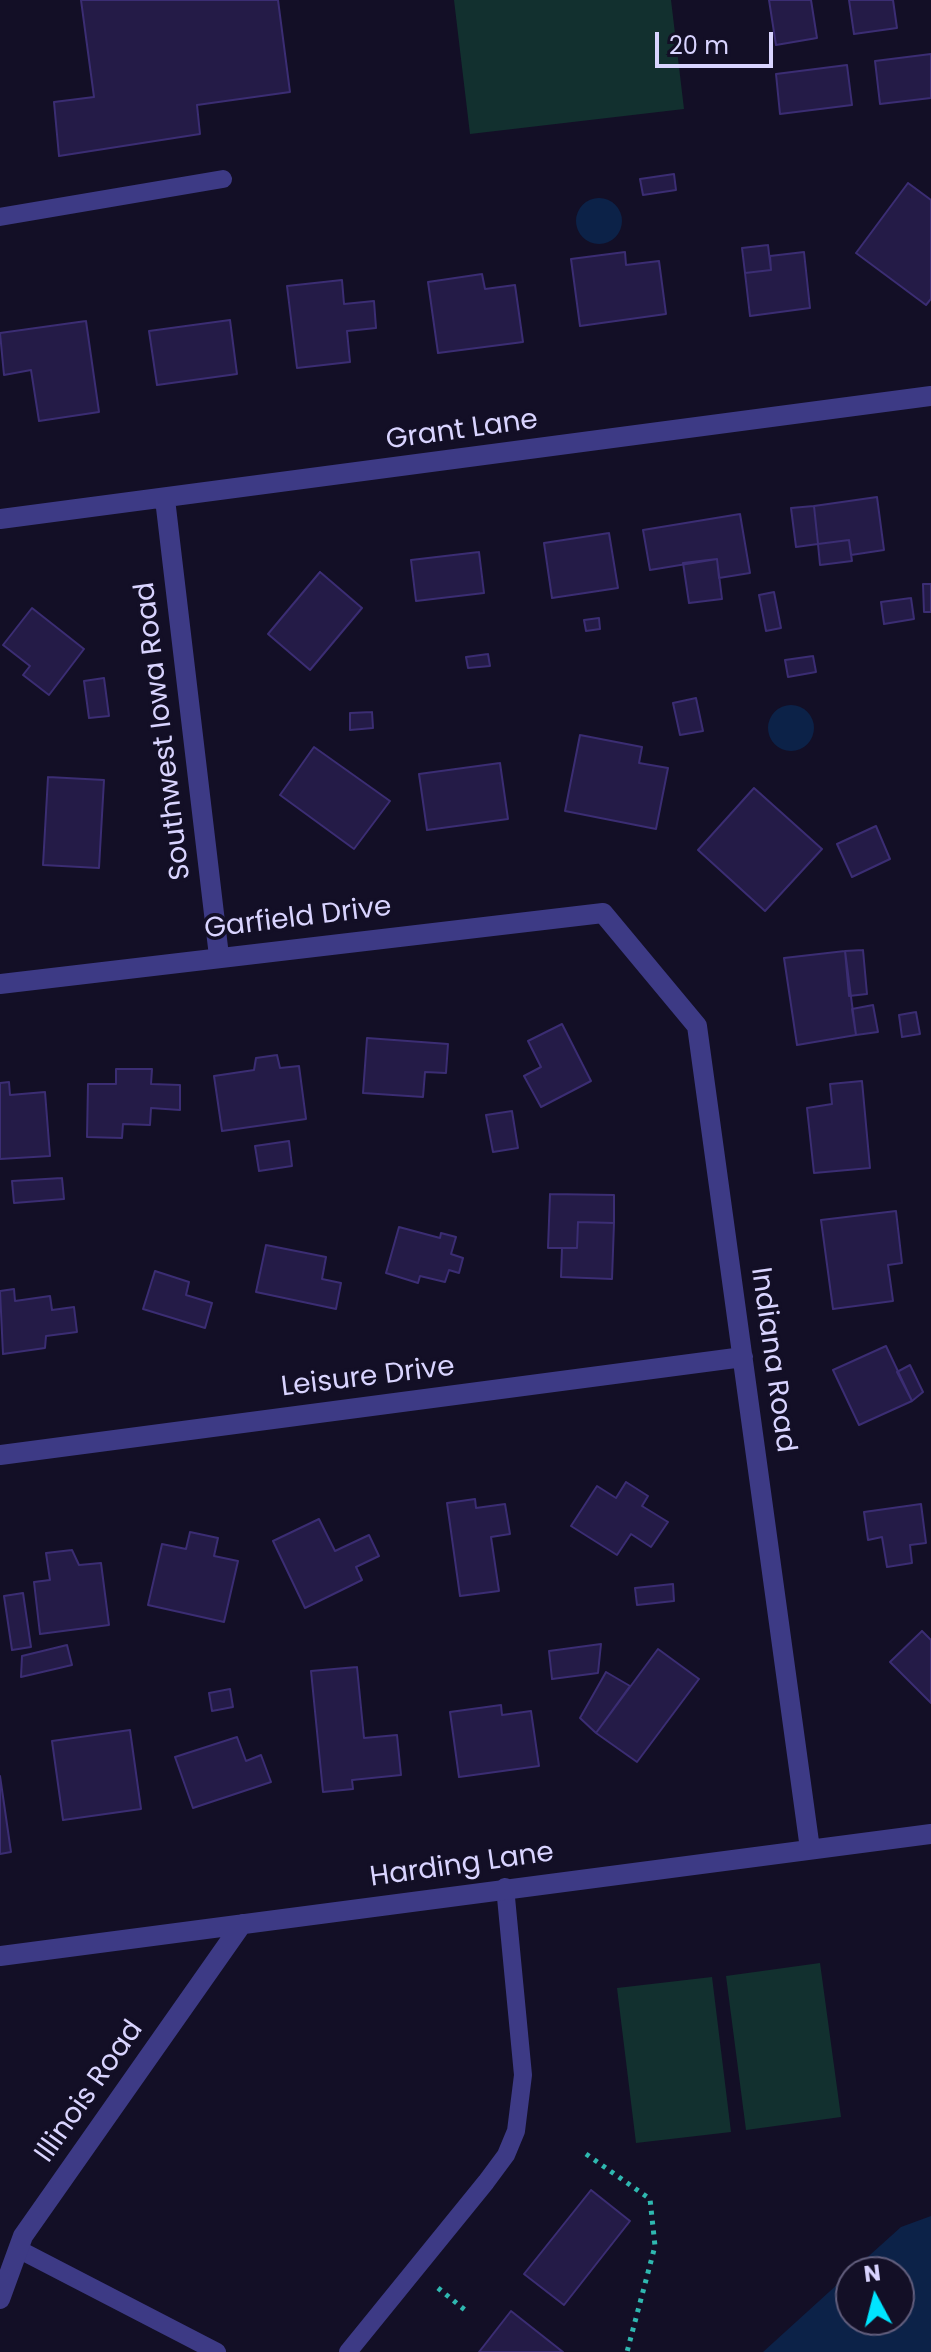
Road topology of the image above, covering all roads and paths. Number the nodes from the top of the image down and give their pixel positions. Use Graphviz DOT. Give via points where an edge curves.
graph roads {
  1 [pos="223,179"];
  2 [pos="0,217"];
  3 [pos="931,396"];
  4 [pos="165,499"];
  5 [pos="0,519"];
  6 [pos="603,913"];
  7 [pos="219,956"];
  8 [pos="0,984"];
  9 [pos="743,1357"];
  10 [pos="0,1455"];
  11 [pos="931,1834"];
  12 [pos="810,1849"];
  13 [pos="505,1887"];
  14 [pos="242,1924"];
  15 [pos="0,1956"];
  16 [pos="586,2154"];
  17 [pos="18,2249"];
  18 [pos="0,2299"];
  19 [pos="217,2352"];
  20 [pos="348,2352"];
  21 [pos="627,2352"];
  1 -- 2 [label="lane"];
  3 -- 4 [label="street, Grant Lane"];
  4 -- 5 [label="street, Grant Lane"];
  4 -- 7 [label="street, Southwest Iowa Road"];
  6 -- 7 [label="street, Garfield Drive"];
  6 -- 9 [label="street, Indiana Road" via="697,1026"];
  7 -- 8 [label="street, Garfield Drive"];
  9 -- 10 [label="street, Leisure Drive"];
  9 -- 12 [label="street, Indiana Road"];
  11 -- 12 [label="street, Harding Lane"];
  12 -- 13 [label="street, Harding Lane"];
  13 -- 14 [label="street, Harding Lane"];
  13 -- 20 [label="lane" via="523,2075 516,2131 486,2182"];
  14 -- 15 [label="street, Harding Lane"];
  14 -- 17 [label="street, Illinois Road"];
  16 -- 21 [label="path" via="650,2199 655,2246"];
  17 -- 18 [label="street, Illinois Road"];
  17 -- 19 [label="lane"];
}
